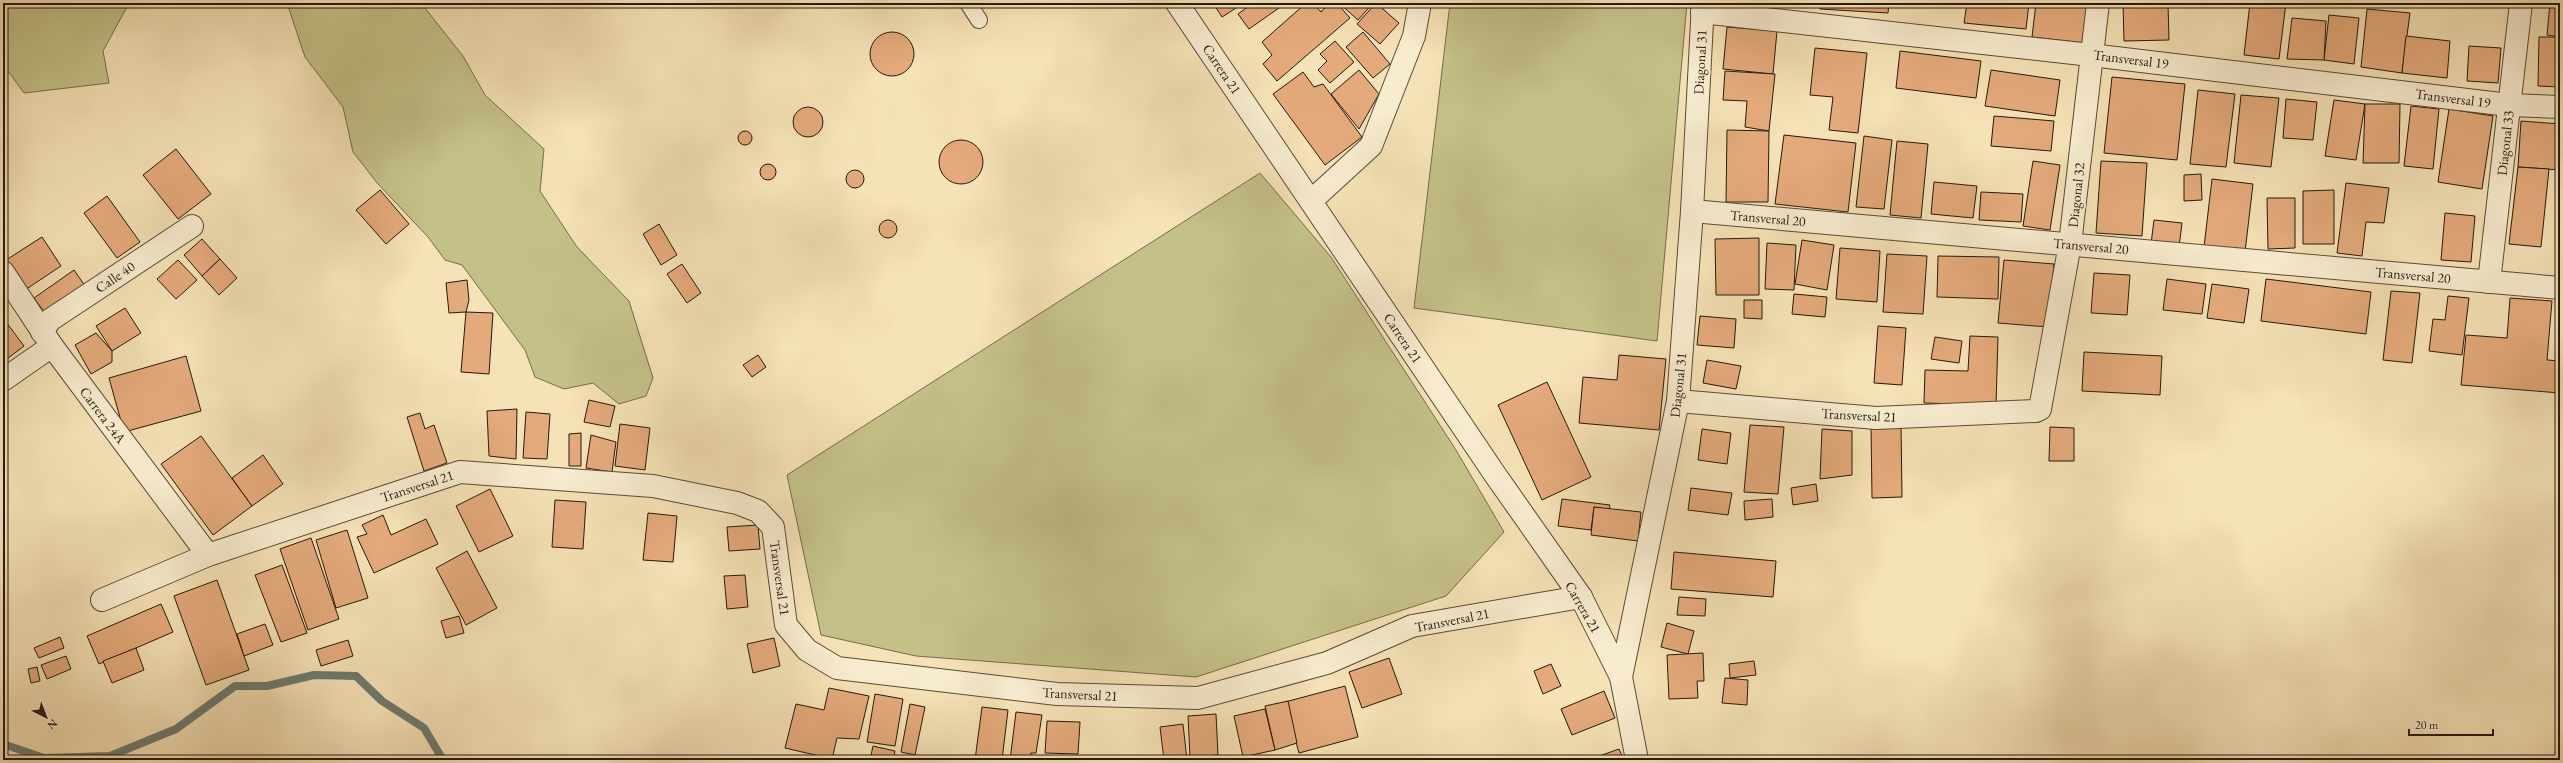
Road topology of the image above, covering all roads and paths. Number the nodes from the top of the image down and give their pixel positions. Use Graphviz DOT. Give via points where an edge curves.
graph roads {
  1 [pos="968,3"];
  2 [pos="1177,3"];
  3 [pos="1420,3"];
  4 [pos="2098,3"];
  5 [pos="2521,3"];
  6 [pos="1703,7"];
  7 [pos="979,20"];
  8 [pos="2092,55"];
  9 [pos="2509,105"];
  10 [pos="2560,107"];
  11 [pos="1311,201"];
  12 [pos="1692,211"];
  13 [pos="192,226"];
  14 [pos="2070,244"];
  15 [pos="3,272"];
  16 [pos="2489,282"];
  17 [pos="2560,288"];
  18 [pos="47,339"];
  19 [pos="3,380"];
  20 [pos="1678,401"];
  21 [pos="2040,409"];
  22 [pos="208,556"];
  23 [pos="1581,597"];
  24 [pos="102,600"];
  25 [pos="1621,677"];
  26 [pos="1637,760"];
  1 -- 7 [label="lane"];
  2 -- 11 [label="street, Carrera 21"];
  3 -- 11 [label="street" via="1414,36 1371,146"];
  4 -- 8 [label="street, Diagonal 32"];
  5 -- 9 [label="street, Diagonal 33"];
  6 -- 8 [label="street, Transversal 19"];
  6 -- 12 [label="street, Diagonal 31"];
  8 -- 9 [label="street, Transversal 19"];
  8 -- 14 [label="street, Diagonal 32"];
  9 -- 10 [label="street, Transversal 19"];
  9 -- 16 [label="street, Diagonal 33"];
  11 -- 23 [label="street, Carrera 21" via="1496,476"];
  12 -- 14 [label="street, Transversal 20"];
  12 -- 20 [label="street, Diagonal 31"];
  13 -- 18 [label="street, Calle 40" via="50,320"];
  14 -- 16 [label="street, Transversal 20"];
  14 -- 21 [label="street, Diagonal 32"];
  15 -- 18 [label="street, Carrera 24A"];
  16 -- 17 [label="street, Transversal 20"];
  18 -- 19 [label="street, Calle 40"];
  18 -- 22 [label="street, Carrera 24A"];
  20 -- 21 [label="street, Transversal 21" via="1876,418"];
  20 -- 25 [label="street, Diagonal 31"];
  22 -- 23 [label="street, Transversal 21" via="460,472 654,486 737,503 758,512 773,527 786,625 807,650 837,668 1065,695 1198,698 1327,663 1412,626"];
  22 -- 24 [label="street, Transversal 21"];
  23 -- 25 [label="street, Carrera 21"];
  25 -- 26 [label="street, Diagonal 31"];
}
